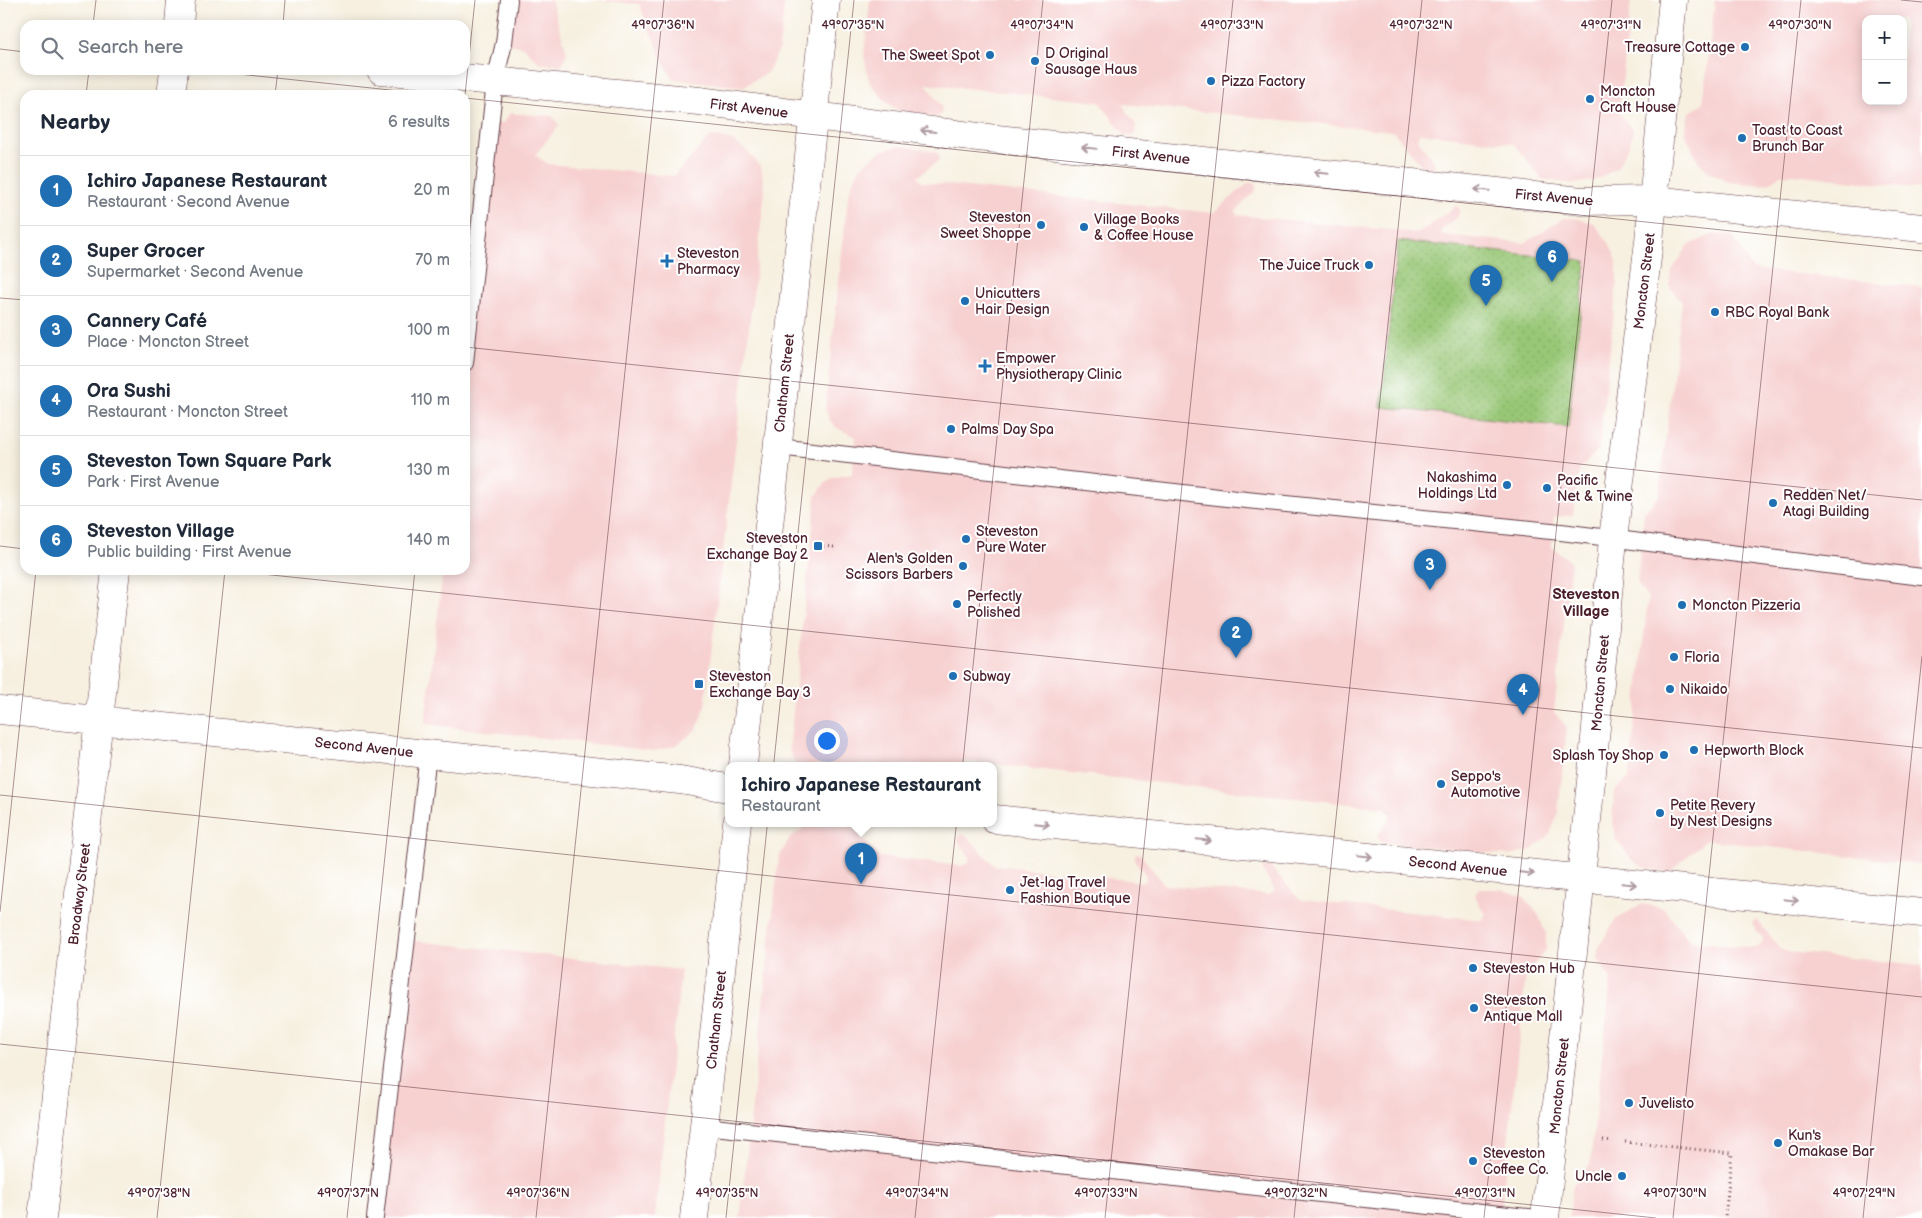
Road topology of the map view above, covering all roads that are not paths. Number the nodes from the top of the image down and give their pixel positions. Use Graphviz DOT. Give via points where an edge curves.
graph roads {
  1 [pos="181,0"];
  2 [pos="508,0"];
  3 [pos="826,0"];
  4 [pos="1673,0"];
  5 [pos="179,20"];
  6 [pos="173,75"];
  7 [pos="433,75"];
  8 [pos="495,81"];
  9 [pos="172,90"];
  10 [pos="813,117"];
  11 [pos="1653,200"];
  12 [pos="1922,228"];
  13 [pos="470,316"];
  14 [pos="778,447"];
  15 [pos="1613,539"];
  16 [pos="115,575"];
  17 [pos="1922,577"];
  18 [pos="0,710"];
  19 [pos="99,720"];
  20 [pos="428,754"];
  21 [pos="743,762"];
  22 [pos="725,788"];
  23 [pos="997,819"];
  24 [pos="737,827"];
  25 [pos="1581,879"];
  26 [pos="1922,913"];
  27 [pos="705,1126"];
  28 [pos="42,1218"];
  29 [pos="375,1218"];
  30 [pos="694,1218"];
  31 [pos="1537,1218"];
  32 [pos="1545,1218"];
  1 -- 5 [label="street"];
  2 -- 8 [label="lane" via="504,43"];
  3 -- 10 [label="street, Chatham Street"];
  4 -- 11 [label="street, Moncton Street"];
  6 -- 9 [label="street"];
  7 -- 8 [label="street, First Avenue"];
  8 -- 10 [label="street, First Avenue" via="698,101"];
  8 -- 13 [label="lane"];
  11 -- 10 [label="street, First Avenue, one-way" via="1582,201"];
  10 -- 14 [label="street, Chatham Street"];
  11 -- 12 [label="street, First Avenue"];
  11 -- 15 [label="street, Moncton Street"];
  14 -- 15 [label="lane"];
  14 -- 21 [label="street, Chatham Street"];
  15 -- 17 [label="lane"];
  15 -- 25 [label="street, Moncton Street"];
  16 -- 19 [label="street, Broadway Street"];
  18 -- 19 [label="street, Second Avenue"];
  19 -- 20 [label="street, Second Avenue"];
  19 -- 28 [label="street, Broadway Street"];
  20 -- 22 [label="street, Second Avenue"];
  20 -- 29 [label="lane"];
  23 -- 25 [label="street, Second Avenue, one-way"];
  24 -- 27 [label="street, Chatham Street"];
  25 -- 26 [label="street, Second Avenue, one-way"];
  25 -- 32 [label="street, Moncton Street"];
  27 -- 30 [label="street, Chatham Street"];
  27 -- 31 [label="lane"];
}
